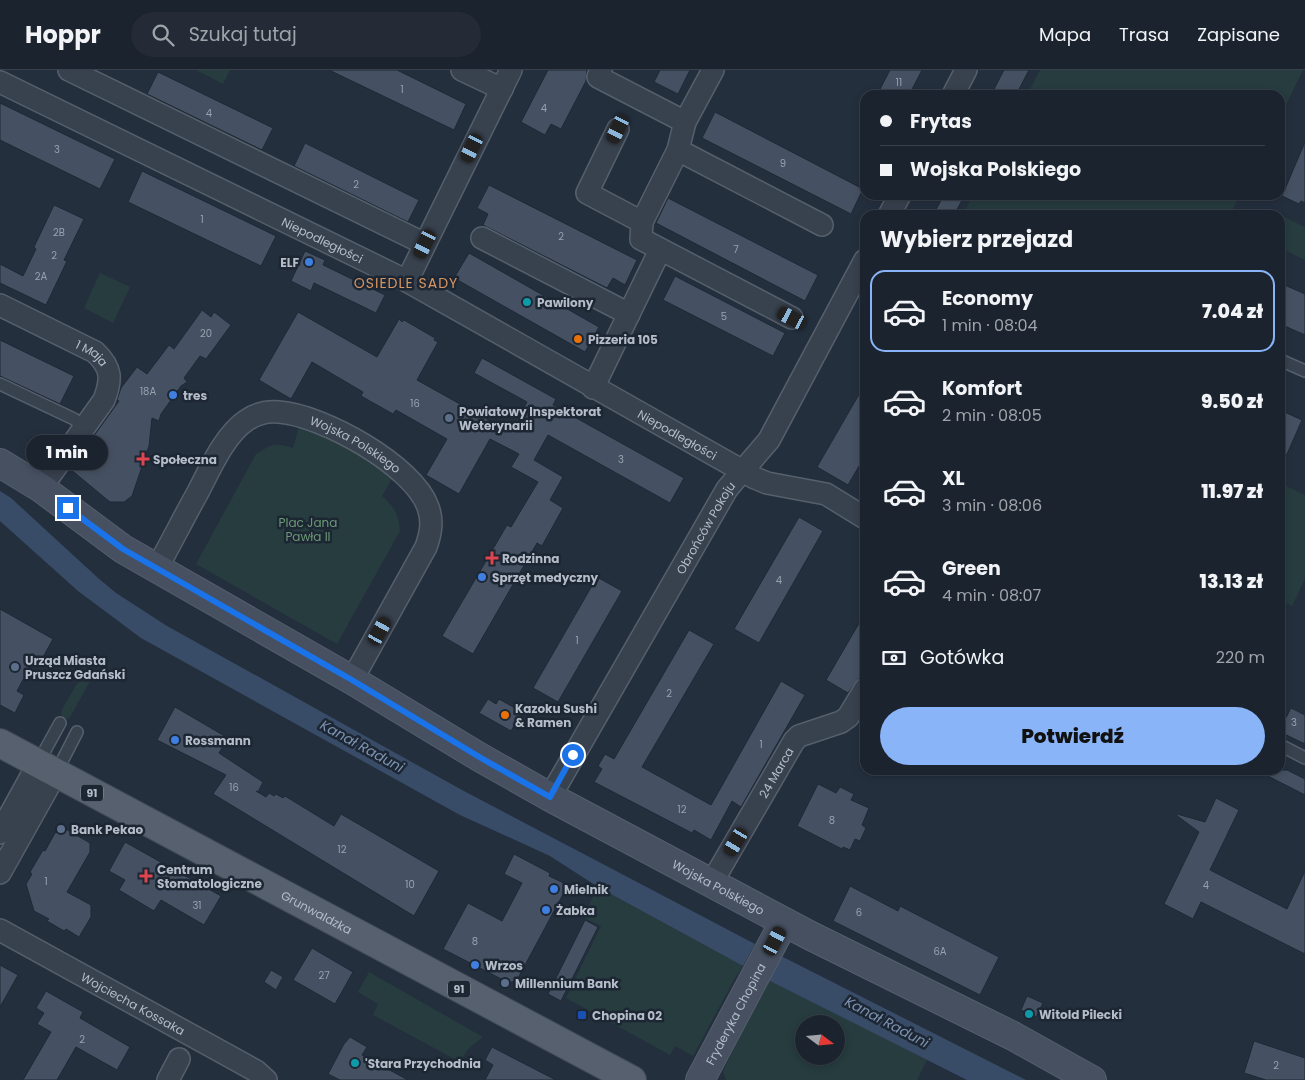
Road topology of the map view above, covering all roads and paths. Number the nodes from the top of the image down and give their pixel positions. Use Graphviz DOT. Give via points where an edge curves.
graph roads {
  1 [pos="69,70"];
  2 [pos="462,70"];
  3 [pos="601,70"];
  4 [pos="712,70"];
  5 [pos="966,70"];
  6 [pos="506,79"];
  7 [pos="0,82"];
  8 [pos="956,90"];
  9 [pos="686,122"];
  10 [pos="618,129"];
  11 [pos="678,150"];
  12 [pos="642,222"];
  13 [pos="822,225"];
  14 [pos="482,238"];
  15 [pos="425,244"];
  16 [pos="660,250"];
  17 [pos="860,269"];
  18 [pos="407,281"];
  19 [pos="0,305"];
  20 [pos="629,314"];
  21 [pos="792,318"];
  22 [pos="1285,362"];
  23 [pos="1305,371"];
  24 [pos="0,384"];
  25 [pos="593,388"];
  26 [pos="84,428"];
  27 [pos="0,463"];
  28 [pos="741,471"];
  29 [pos="40,488"];
  30 [pos="860,515"];
  31 [pos="157,568"];
  32 [pos="352,680"];
  33 [pos="860,697"];
  34 [pos="60,723"];
  35 [pos="77,732"];
  36 [pos="0,743"];
  37 [pos="1285,748"];
  38 [pos="1305,758"];
  39 [pos="47,768"];
  40 [pos="550,797"];
  41 [pos="0,833"];
  42 [pos="0,873"];
  43 [pos="711,884"];
  44 [pos="784,922"];
  45 [pos="0,930"];
  46 [pos="179,1059"];
  47 [pos="168,1080"];
  48 [pos="266,1080"];
  49 [pos="632,1080"];
  50 [pos="700,1080"];
  51 [pos="1092,1080"];
  1 -- 15 [label="street"];
  2 -- 6 [label="street"];
  3 -- 9 [label="street" via="598,77"];
  4 -- 9 [label="street"];
  5 -- 8 [label="street"];
  6 -- 15 [label="street"];
  7 -- 18 [label="street, Niepodległości"];
  9 -- 11 [label="street"];
  10 -- 12 [label="street" via="587,193"];
  11 -- 12 [label="street"];
  11 -- 13 [label="street"];
  12 -- 16 [label="street" via="641,240"];
  14 -- 20 [label="street"];
  15 -- 18 [label="street"];
  16 -- 20 [label="street"];
  16 -- 21 [label="street"];
  17 -- 28 [label="street, Obrońców Pokoju" via="769,440"];
  18 -- 25 [label="street, Niepodległości"];
  19 -- 26 [label="street, 1 Maja" via="95,352 104,361 109,372 109,387"];
  20 -- 25 [label="street"];
  22 -- 23 [label="lane"];
  24 -- 26 [label="lane" via="74,419"];
  25 -- 28 [label="street, Niepodległości"];
  26 -- 29 [label="street, 1 Maja"];
  27 -- 29 [label="street, Wojska Polskiego"];
  28 -- 30 [label="street" via="767,483 826,494"];
  28 -- 40 [label="street, Obrońców Pokoju"];
  29 -- 31 [label="street, Wojska Polskiego" via="123,549"];
  31 -- 32 [label="street, Wojska Polskiego"];
  31 -- 32 [label="street, Wojska Polskiego" via="219,452 234,431 248,419 262,413 282,412 316,421 357,441 396,466 413,483 432,519 426,548"];
  32 -- 40 [label="street, Wojska Polskiego"];
  33 -- 43 [label="street, 24 Marca" via="842,722 799,736 794,741"];
  34 -- 39 [label="lane"];
  35 -- 39 [label="lane"];
  36 -- 39 [label="main road, Grunwaldzka / 91"];
  37 -- 38 [label="lane"];
  39 -- 41 [label="street"];
  39 -- 42 [label="street"];
  39 -- 49 [label="main road, Grunwaldzka / 91"];
  40 -- 43 [label="street, Wojska Polskiego"];
  43 -- 44 [label="street, Wojska Polskiego"];
  44 -- 50 [label="street, Fryderyka Chopina"];
  44 -- 51 [label="street, Wojska Polskiego" via="1014,1036"];
  45 -- 48 [label="street, Wojciecha Kossaka" via="256,1071"];
  46 -- 47 [label="street"];
}
